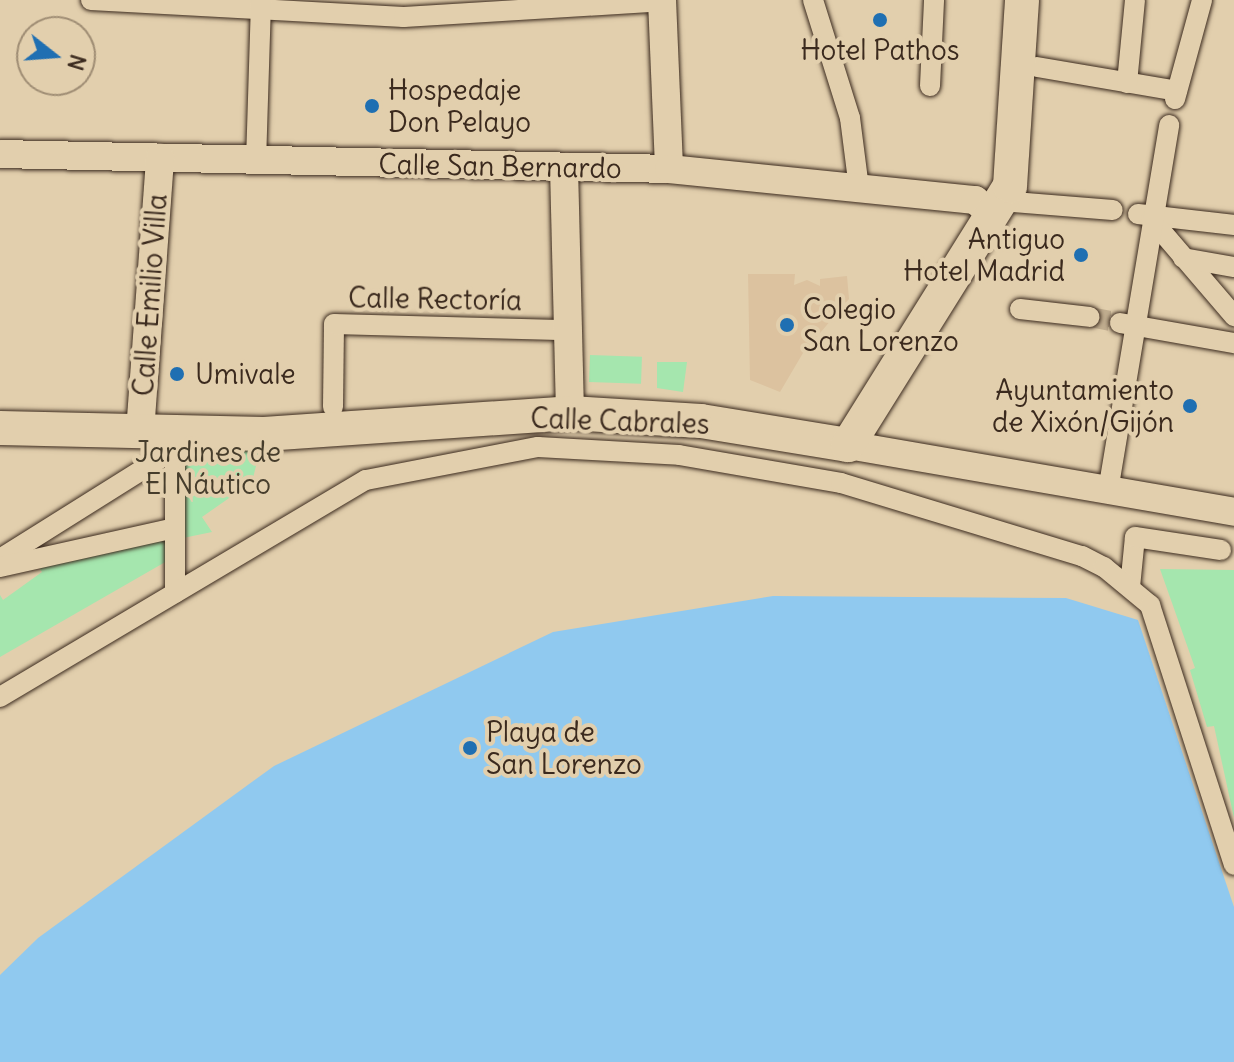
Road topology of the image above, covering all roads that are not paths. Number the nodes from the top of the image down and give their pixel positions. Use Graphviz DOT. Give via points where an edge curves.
graph roads {
  1 [pos="91,0"];
  2 [pos="813,0"];
  3 [pos="934,0"];
  4 [pos="1022,0"];
  5 [pos="1135,0"];
  6 [pos="1202,0"];
  7 [pos="662,1"];
  8 [pos="557,4"];
  9 [pos="261,6"];
  10 [pos="1037,67"];
  11 [pos="1127,83"];
  12 [pos="930,86"];
  13 [pos="1169,125"];
  14 [pos="0,154"];
  15 [pos="160,158"];
  16 [pos="256,162"];
  17 [pos="564,167"];
  18 [pos="669,169"];
  19 [pos="859,188"];
  20 [pos="1001,201"];
  21 [pos="1113,210"];
  22 [pos="1147,216"];
  23 [pos="1234,225"];
  24 [pos="1146,251"];
  25 [pos="1185,258"];
  26 [pos="1234,267"];
  27 [pos="1020,309"];
  28 [pos="1234,316"];
  29 [pos="1090,317"];
  30 [pos="1127,324"];
  31 [pos="568,330"];
  32 [pos="1234,343"];
  33 [pos="333,407"];
  34 [pos="570,413"];
  35 [pos="0,428"];
  36 [pos="140,432"];
  37 [pos="174,442"];
  38 [pos="848,445"];
  39 [pos="1108,491"];
  40 [pos="1234,512"];
  41 [pos="174,528"];
  42 [pos="1221,550"];
  43 [pos="0,559"];
  44 [pos="0,567"];
  45 [pos="1130,587"];
  46 [pos="175,593"];
  47 [pos="0,697"];
  48 [pos="1234,865"];
  1 -- 9 [label="street"];
  2 -- 19 [label="street" via="850,118"];
  3 -- 12 [label="street"];
  4 -- 20 [label="street"];
  5 -- 11 [label="street"];
  6 -- 11 [label="street" via="1176,95"];
  7 -- 8 [label="street"];
  7 -- 18 [label="street"];
  8 -- 9 [label="street" via="404,17"];
  9 -- 16 [label="street"];
  10 -- 11 [label="street"];
  13 -- 22 [label="street"];
  14 -- 15 [label="street, Calle San Bernardo"];
  15 -- 16 [label="street, Calle San Bernardo"];
  15 -- 36 [label="street, Calle Emilio Villa"];
  16 -- 17 [label="street, Calle San Bernardo"];
  17 -- 18 [label="street, Calle San Bernardo"];
  17 -- 31 [label="street"];
  18 -- 19 [label="street, Calle San Bernardo"];
  19 -- 20 [label="street, Calle San Bernardo"];
  20 -- 21 [label="street, Calle San Bernardo"];
  20 -- 38 [label="street"];
  22 -- 23 [label="street"];
  22 -- 24 [label="street"];
  22 -- 25 [label="street"];
  24 -- 25 [label="street"];
  24 -- 30 [label="street"];
  25 -- 26 [label="street"];
  25 -- 28 [label="street"];
  27 -- 29 [label="street"];
  30 -- 32 [label="street"];
  30 -- 39 [label="street" via="1128,353"];
  31 -- 33 [label="street, Calle Rectoría" via="334,324"];
  31 -- 34 [label="street"];
  34 -- 37 [label="street, Calle Cabrales"];
  34 -- 38 [label="street, Calle Cabrales" via="701,421"];
  35 -- 36 [label="street, Calle Cabrales"];
  36 -- 37 [label="street, Calle Cabrales"];
  37 -- 41 [label="street"];
  37 -- 43 [label="street"];
  38 -- 39 [label="street, Calle Cabrales"];
  39 -- 40 [label="street, Calle Cabrales"];
  41 -- 44 [label="street"];
  41 -- 46 [label="street"];
  42 -- 45 [label="street" via="1135,537"];
  45 -- 46 [label="street" via="1082,556 841,483 679,455 566,446 366,480"];
  45 -- 48 [label="street" via="1150,605 1167,648"];
  46 -- 47 [label="street"];
}
